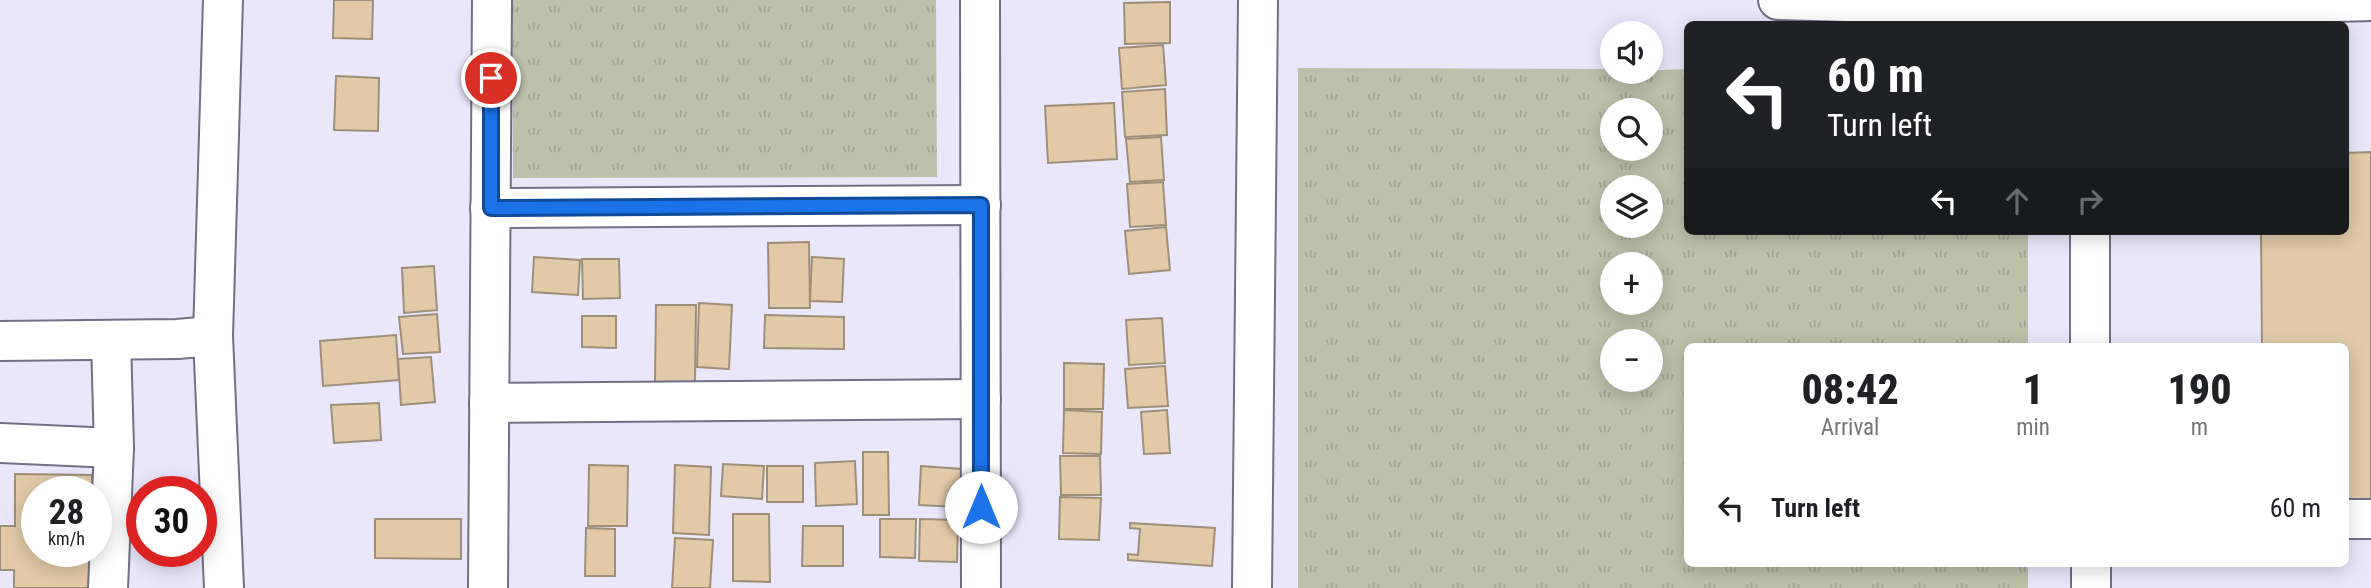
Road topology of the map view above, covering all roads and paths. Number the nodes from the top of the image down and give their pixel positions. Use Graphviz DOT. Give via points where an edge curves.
graph roads {
  1 [pos="223,0"];
  2 [pos="492,0"];
  3 [pos="980,0"];
  4 [pos="1258,0"];
  5 [pos="1778,0"];
  6 [pos="2361,1"];
  7 [pos="2090,17"];
  8 [pos="981,205"];
  9 [pos="491,208"];
  10 [pos="2090,235"];
  11 [pos="213,336"];
  12 [pos="111,340"];
  13 [pos="0,341"];
  14 [pos="2090,343"];
  15 [pos="981,398"];
  16 [pos="489,403"];
  17 [pos="0,443"];
  18 [pos="114,448"];
  19 [pos="2349,519"];
  20 [pos="2371,519"];
  21 [pos="2091,567"];
  22 [pos="108,588"];
  23 [pos="224,588"];
  24 [pos="488,588"];
  25 [pos="981,588"];
  26 [pos="1252,588"];
  27 [pos="2091,588"];
  1 -- 11 [label="street"];
  2 -- 9 [label="street"];
  3 -- 8 [label="street"];
  4 -- 26 [label="street"];
  5 -- 7 [label="street"];
  6 -- 7 [label="street"];
  8 -- 9 [label="street"];
  8 -- 15 [label="street"];
  9 -- 16 [label="street"];
  10 -- 14 [label="street"];
  11 -- 12 [label="street"];
  11 -- 23 [label="street"];
  12 -- 13 [label="street"];
  12 -- 18 [label="street"];
  15 -- 16 [label="street"];
  15 -- 25 [label="street"];
  16 -- 24 [label="street"];
  17 -- 18 [label="street"];
  18 -- 22 [label="street"];
  19 -- 20 [label="street"];
  21 -- 27 [label="street"];
}
